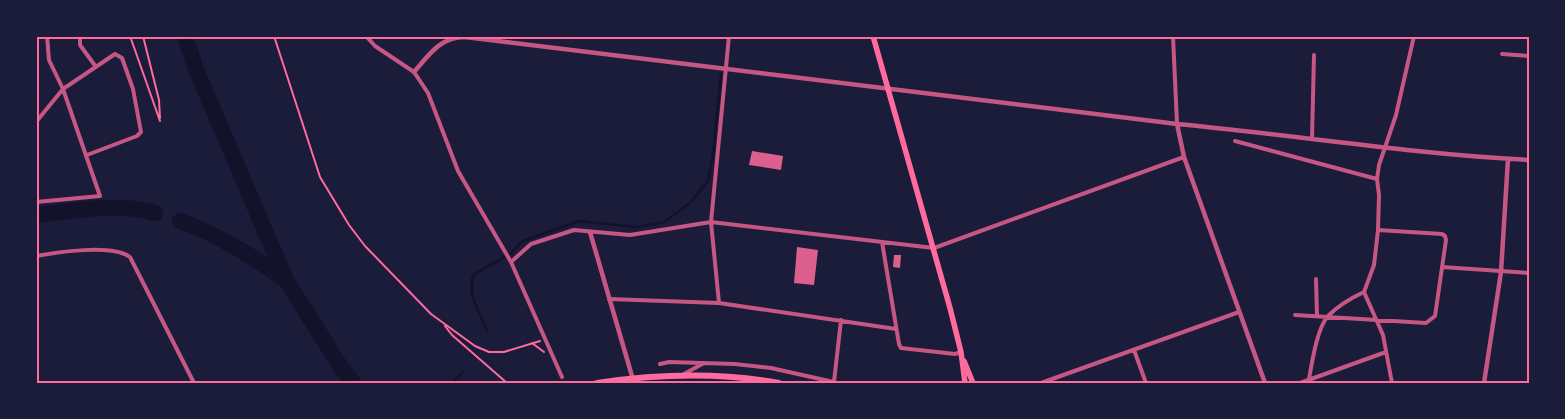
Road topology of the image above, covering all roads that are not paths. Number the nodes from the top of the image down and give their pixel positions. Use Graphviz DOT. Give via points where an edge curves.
graph roads {
  1 [pos="47,36"];
  2 [pos="84,36"];
  3 [pos="366,36"];
  4 [pos="729,36"];
  5 [pos="874,36"];
  6 [pos="1173,36"];
  7 [pos="1414,36"];
  8 [pos="1502,54"];
  9 [pos="1314,55"];
  10 [pos="1529,56"];
  11 [pos="96,67"];
  12 [pos="727,69"];
  13 [pos="414,72"];
  14 [pos="887,88"];
  15 [pos="63,89"];
  16 [pos="36,122"];
  17 [pos="1177,124"];
  18 [pos="1312,139"];
  19 [pos="1235,141"];
  20 [pos="1384,148"];
  21 [pos="87,155"];
  22 [pos="1184,157"];
  23 [pos="1508,159"];
  24 [pos="1529,160"];
  25 [pos="1377,179"];
  26 [pos="36,202"];
  27 [pos="711,222"];
  28 [pos="1378,230"];
  29 [pos="590,232"];
  30 [pos="882,242"];
  31 [pos="934,248"];
  32 [pos="36,256"];
  33 [pos="510,260"];
  34 [pos="1442,267"];
  35 [pos="1501,272"];
  36 [pos="1529,273"];
  37 [pos="1316,279"];
  38 [pos="1364,292"];
  39 [pos="609,300"];
  40 [pos="719,303"];
  41 [pos="1239,312"];
  42 [pos="1295,315"];
  43 [pos="1317,316"];
  44 [pos="1327,317"];
  45 [pos="842,320"];
  46 [pos="1377,320"];
  47 [pos="896,329"];
  48 [pos="1134,350"];
  49 [pos="961,352"];
  50 [pos="1386,352"];
  51 [pos="704,363"];
  52 [pos="660,364"];
  53 [pos="684,374"];
  54 [pos="562,378"];
  55 [pos="1309,379"];
  56 [pos="634,380"];
  57 [pos="836,382"];
  58 [pos="194,383"];
  59 [pos="597,383"];
  60 [pos="779,383"];
  61 [pos="965,383"];
  62 [pos="973,383"];
  63 [pos="1041,383"];
  64 [pos="1146,383"];
  65 [pos="1265,383"];
  66 [pos="1300,383"];
  67 [pos="1392,383"];
  68 [pos="1484,383"];
  1 -- 15 [label="street" via="49,60"];
  2 -- 11 [label="street" via="80,38 80,45"];
  3 -- 13 [label="street" via="375,46"];
  4 -- 12 [label="street"];
  5 -- 14 [label="main road"];
  6 -- 17 [label="street"];
  7 -- 20 [label="street" via="1396,115"];
  8 -- 10 [label="street"];
  9 -- 18 [label="street"];
  11 -- 15 [label="street"];
  11 -- 21 [label="street" via="115,54 122,58 133,89 141,132"];
  12 -- 13 [label="street" via="459,37 436,47"];
  12 -- 14 [label="street"];
  12 -- 27 [label="street"];
  13 -- 33 [label="street" via="428,93 458,171"];
  14 -- 17 [label="street"];
  14 -- 31 [label="main road"];
  15 -- 16 [label="street"];
  15 -- 21 [label="street"];
  17 -- 18 [label="street"];
  17 -- 22 [label="street"];
  18 -- 20 [label="street"];
  19 -- 25 [label="street"];
  20 -- 23 [label="street"];
  20 -- 25 [label="street"];
  21 -- 26 [label="street" via="100,196"];
  22 -- 31 [label="street"];
  22 -- 41 [label="street"];
  23 -- 24 [label="street"];
  23 -- 35 [label="street"];
  25 -- 28 [label="street"];
  27 -- 29 [label="street" via="630,236"];
  27 -- 30 [label="street"];
  27 -- 40 [label="street"];
  28 -- 34 [label="street" via="1442,234 1445,236"];
  28 -- 38 [label="street" via="1374,265"];
  29 -- 33 [label="street" via="574,230 531,244"];
  29 -- 39 [label="street"];
  30 -- 31 [label="street"];
  30 -- 47 [label="street"];
  31 -- 49 [label="main road"];
  32 -- 58 [label="street" via="112,251 126,254"];
  33 -- 54 [label="street"];
  34 -- 35 [label="street"];
  34 -- 46 [label="street" via="1435,316 1431,320 1426,323"];
  35 -- 36 [label="street"];
  35 -- 68 [label="street"];
  37 -- 43 [label="street"];
  38 -- 44 [label="street"];
  38 -- 46 [label="street"];
  39 -- 40 [label="street"];
  39 -- 56 [label="street"];
  40 -- 45 [label="street"];
  41 -- 48 [label="street"];
  41 -- 65 [label="street"];
  42 -- 43 [label="street"];
  43 -- 44 [label="street"];
  44 -- 46 [label="street"];
  44 -- 55 [label="street" via="1319,335"];
  45 -- 47 [label="street"];
  45 -- 57 [label="street"];
  46 -- 50 [label="street"];
  47 -- 49 [label="street" via="902,348"];
  48 -- 63 [label="street"];
  48 -- 64 [label="street"];
  49 -- 61 [label="main road"];
  49 -- 62 [label="main road"];
  50 -- 55 [label="street"];
  50 -- 67 [label="street"];
  51 -- 52 [label="street"];
  51 -- 53 [label="street"];
  51 -- 57 [label="street" via="771,368"];
  53 -- 56 [label="highway"];
  53 -- 60 [label="highway"];
  55 -- 66 [label="street"];
  56 -- 59 [label="highway"];
}
